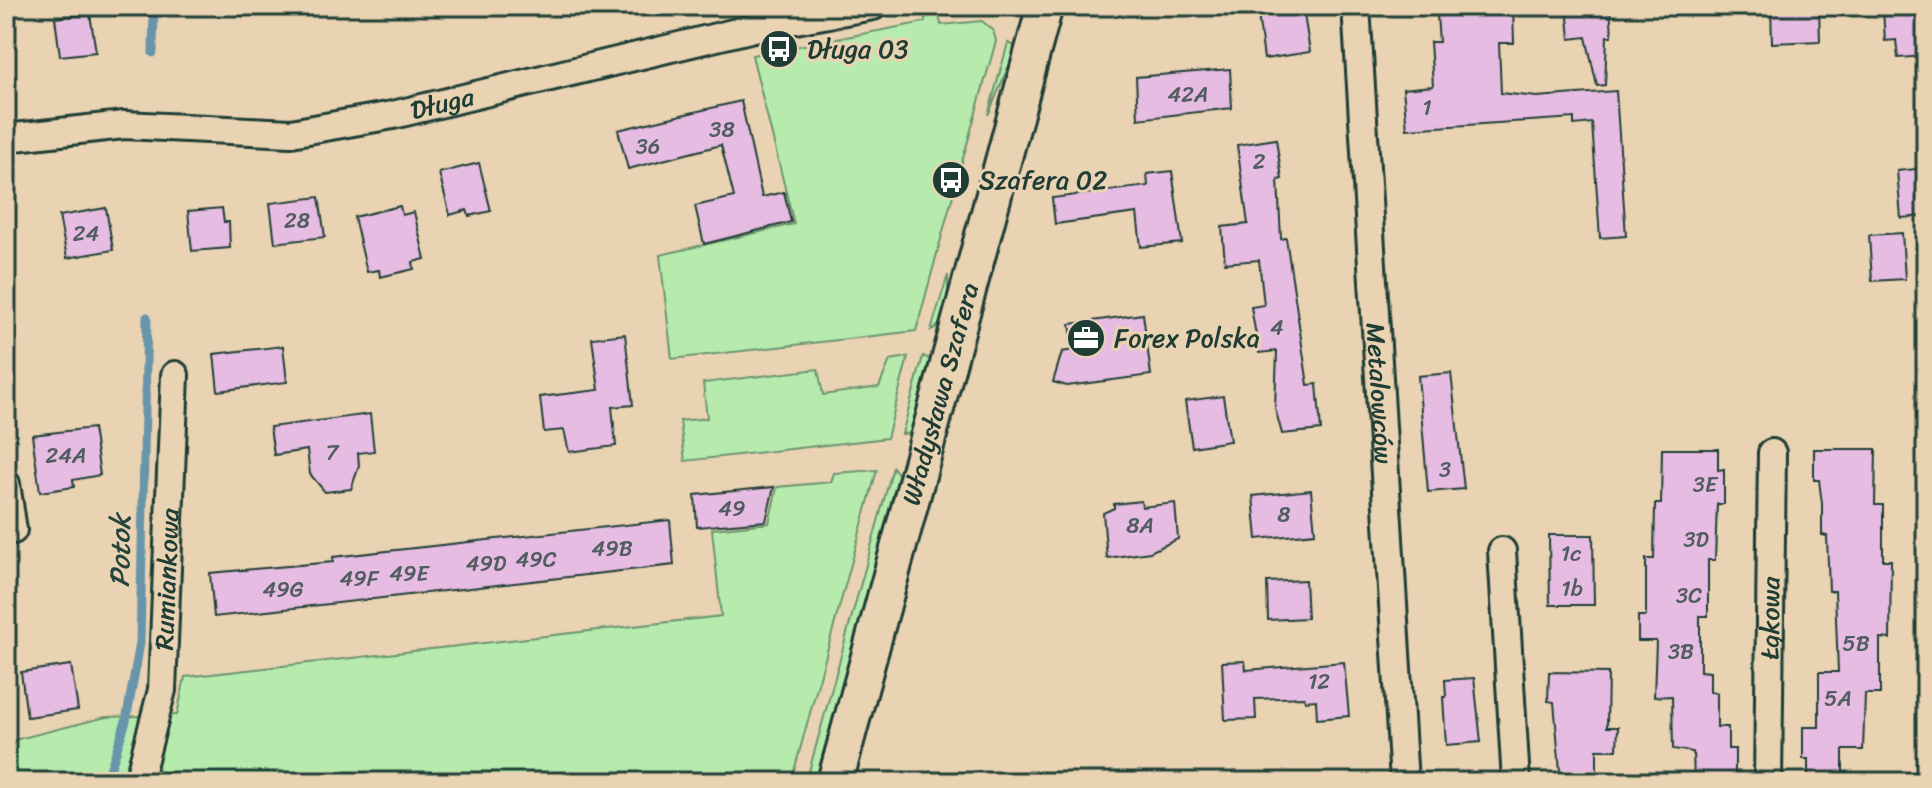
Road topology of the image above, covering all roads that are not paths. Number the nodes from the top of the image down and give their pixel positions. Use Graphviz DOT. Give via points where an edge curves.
graph roads {
  1 [pos="873,6"];
  2 [pos="1045,6"];
  3 [pos="1356,6"];
  4 [pos="6,138"];
  5 [pos="175,375"];
  6 [pos="1772,453"];
  7 [pos="6,484"];
  8 [pos="13,530"];
  9 [pos="1502,551"];
  10 [pos="138,782"];
  11 [pos="835,782"];
  12 [pos="1404,782"];
  13 [pos="1516,782"];
  14 [pos="1768,782"];
  1 -- 4 [label="street, Długa" via="762,26 393,115 291,133 124,125"];
  2 -- 11 [label="street, Władysława Szafera"];
  3 -- 12 [label="street, Metalowców"];
  5 -- 10 [label="street, Rumiankowa" via="162,690"];
  6 -- 14 [label="street, Łąkowa"];
  7 -- 8 [label="street"];
  9 -- 13 [label="street"];
}
